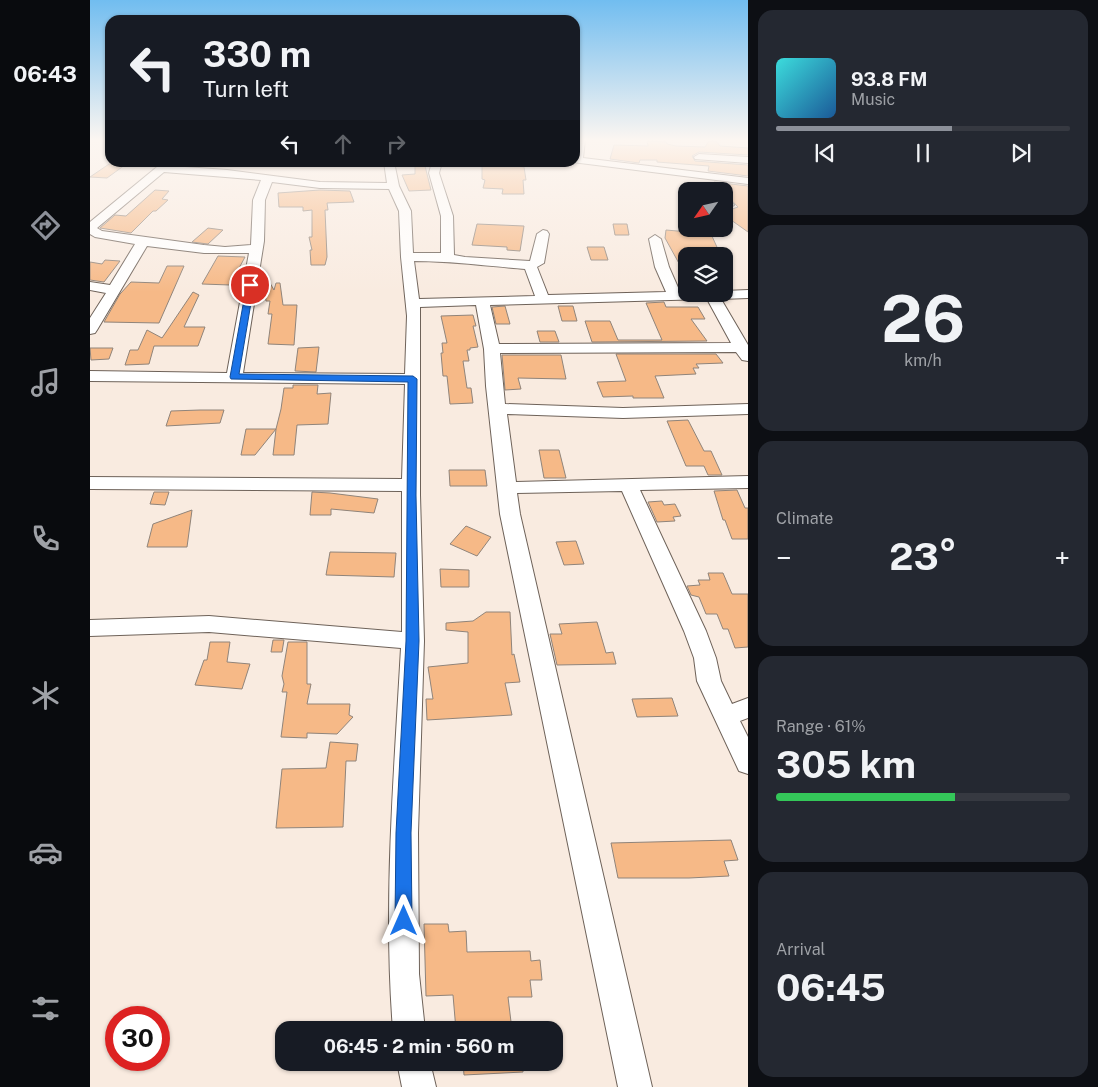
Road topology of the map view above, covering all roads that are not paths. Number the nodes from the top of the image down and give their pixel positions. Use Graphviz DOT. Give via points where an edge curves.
graph roads {
  1 [pos="133,191"];
  2 [pos="263,191"];
  3 [pos="395,191"];
  4 [pos="439,191"];
  5 [pos="95,219"];
  6 [pos="90,229"];
  7 [pos="542,234"];
  8 [pos="144,240"];
  9 [pos="655,240"];
  10 [pos="256,248"];
  11 [pos="407,257"];
  12 [pos="448,257"];
  13 [pos="530,264"];
  14 [pos="90,286"];
  15 [pos="114,290"];
  16 [pos="748,294"];
  17 [pos="733,295"];
  18 [pos="675,297"];
  19 [pos="678,297"];
  20 [pos="543,300"];
  21 [pos="482,301"];
  22 [pos="716,302"];
  23 [pos="412,303"];
  24 [pos="90,330"];
  25 [pos="492,349"];
  26 [pos="745,352"];
  27 [pos="90,376"];
  28 [pos="234,377"];
  29 [pos="413,379"];
  30 [pos="748,409"];
  31 [pos="498,410"];
  32 [pos="748,482"];
  33 [pos="90,483"];
  34 [pos="411,486"];
  35 [pos="629,486"];
  36 [pos="507,488"];
  37 [pos="90,628"];
  38 [pos="412,641"];
  39 [pos="748,707"];
  40 [pos="726,717"];
  41 [pos="748,762"];
  42 [pos="408,1021"];
  43 [pos="415,1071"];
  44 [pos="419,1087"];
  45 [pos="634,1087"];
  1 -- 5 [label="street"];
  2 -- 10 [label="street"];
  3 -- 11 [label="street" via="405,211"];
  4 -- 12 [label="street" via="446,216"];
  5 -- 6 [label="street"];
  6 -- 8 [label="street" via="99,234"];
  7 -- 13 [label="street" via="537,263"];
  8 -- 10 [label="street" via="237,251"];
  8 -- 15 [label="street"];
  9 -- 18 [label="street"];
  10 -- 28 [label="street"];
  11 -- 12 [label="street"];
  11 -- 23 [label="street"];
  12 -- 13 [label="street" via="465,261"];
  13 -- 20 [label="street"];
  14 -- 15 [label="street"];
  15 -- 24 [label="street"];
  16 -- 17 [label="street"];
  18 -- 19 [label="street"];
  18 -- 20 [label="street"];
  20 -- 21 [label="street"];
  21 -- 23 [label="street"];
  21 -- 25 [label="street"];
  22 -- 26 [label="street"];
  23 -- 29 [label="street"];
  25 -- 26 [label="street"];
  25 -- 31 [label="street"];
  27 -- 28 [label="street"];
  28 -- 29 [label="street"];
  29 -- 34 [label="street"];
  30 -- 31 [label="street"];
  31 -- 36 [label="street"];
  32 -- 35 [label="street"];
  33 -- 34 [label="street"];
  34 -- 38 [label="street"];
  35 -- 36 [label="street"];
  35 -- 40 [label="street" via="695,630 709,681"];
  36 -- 45 [label="street"];
  37 -- 38 [label="street" via="209,624"];
  38 -- 42 [label="street" via="404,833 404,974"];
  39 -- 40 [label="street"];
  40 -- 41 [label="street"];
  43 -- 44 [label="street"];
}
